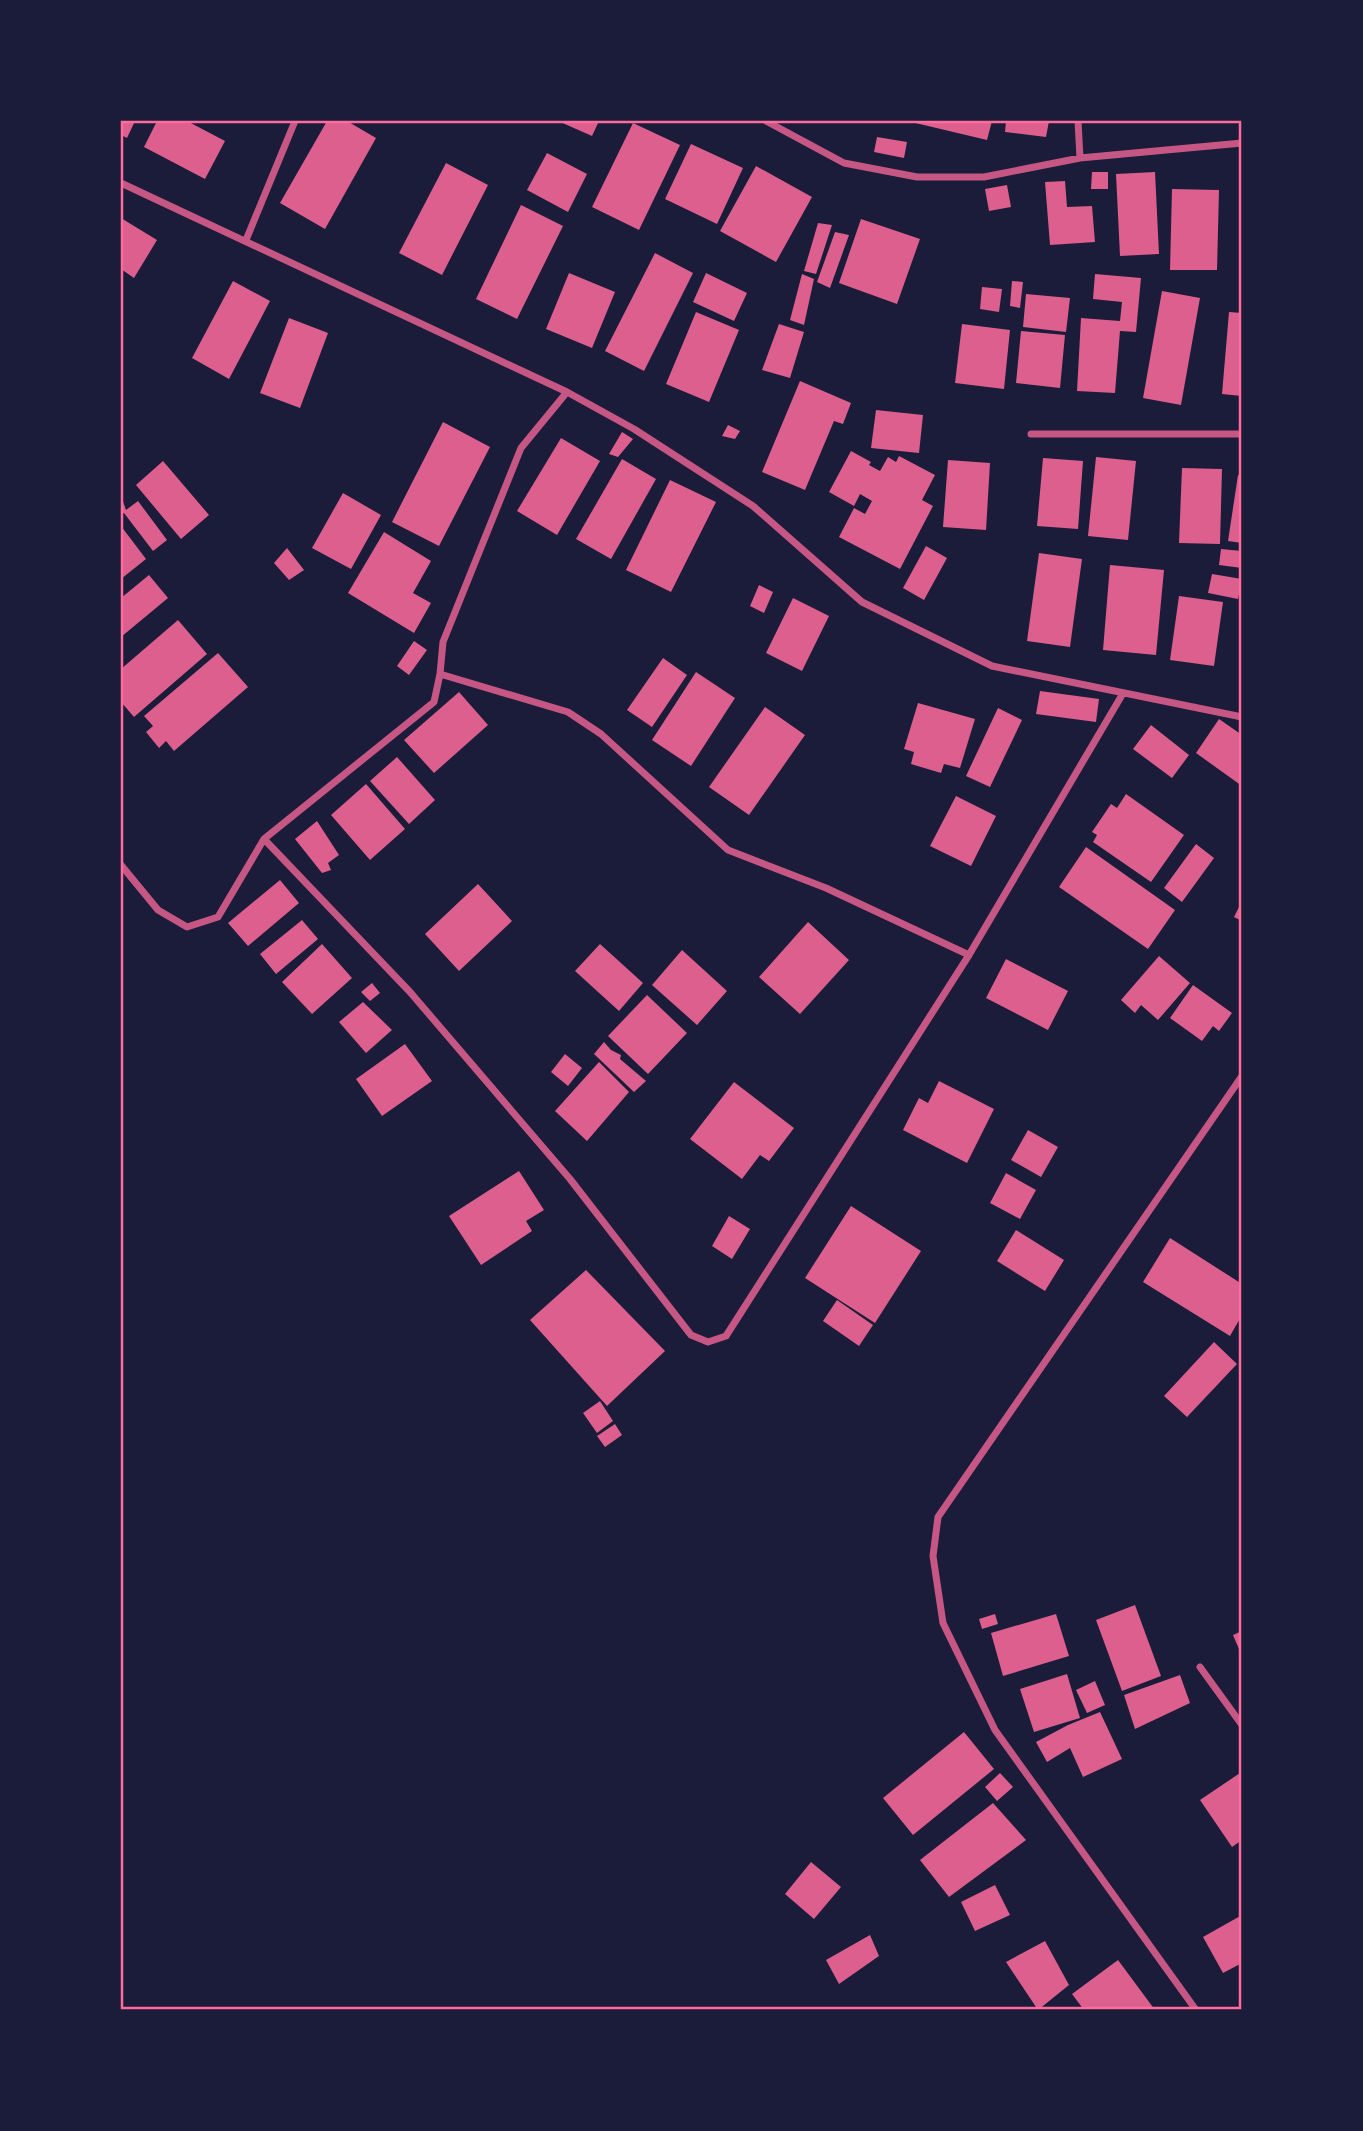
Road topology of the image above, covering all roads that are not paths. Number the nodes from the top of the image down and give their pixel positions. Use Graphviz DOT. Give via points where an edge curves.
graph roads {
  1 [pos="295,121"];
  2 [pos="766,121"];
  3 [pos="1078,121"];
  4 [pos="1242,143"];
  5 [pos="1080,158"];
  6 [pos="121,183"];
  7 [pos="246,240"];
  8 [pos="567,392"];
  9 [pos="1031,434"];
  10 [pos="1242,434"];
  11 [pos="440,674"];
  12 [pos="1122,695"];
  13 [pos="1242,718"];
  14 [pos="264,839"];
  15 [pos="121,865"];
  16 [pos="969,955"];
  17 [pos="1242,1076"];
  18 [pos="1200,1667"];
  19 [pos="1242,1725"];
  20 [pos="1196,2010"];
  1 -- 7 [label="street"];
  2 -- 5 [label="street" via="844,163 917,177 984,177"];
  3 -- 5 [label="street"];
  4 -- 5 [label="street"];
  6 -- 7 [label="street"];
  7 -- 8 [label="street"];
  8 -- 11 [label="street" via="521,448 443,642"];
  8 -- 12 [label="street" via="753,506 862,601 992,666"];
  9 -- 10 [label="street"];
  11 -- 14 [label="street" via="434,702"];
  11 -- 16 [label="street" via="568,712 601,734 728,850 826,888"];
  12 -- 13 [label="street"];
  12 -- 16 [label="street"];
  14 -- 15 [label="street" via="218,917 187,927 158,910"];
  14 -- 16 [label="street" via="410,992 570,1180 691,1335 708,1342 726,1336"];
  17 -- 20 [label="street" via="938,1517 933,1556 943,1623 995,1730"];
  18 -- 19 [label="street"];
}
